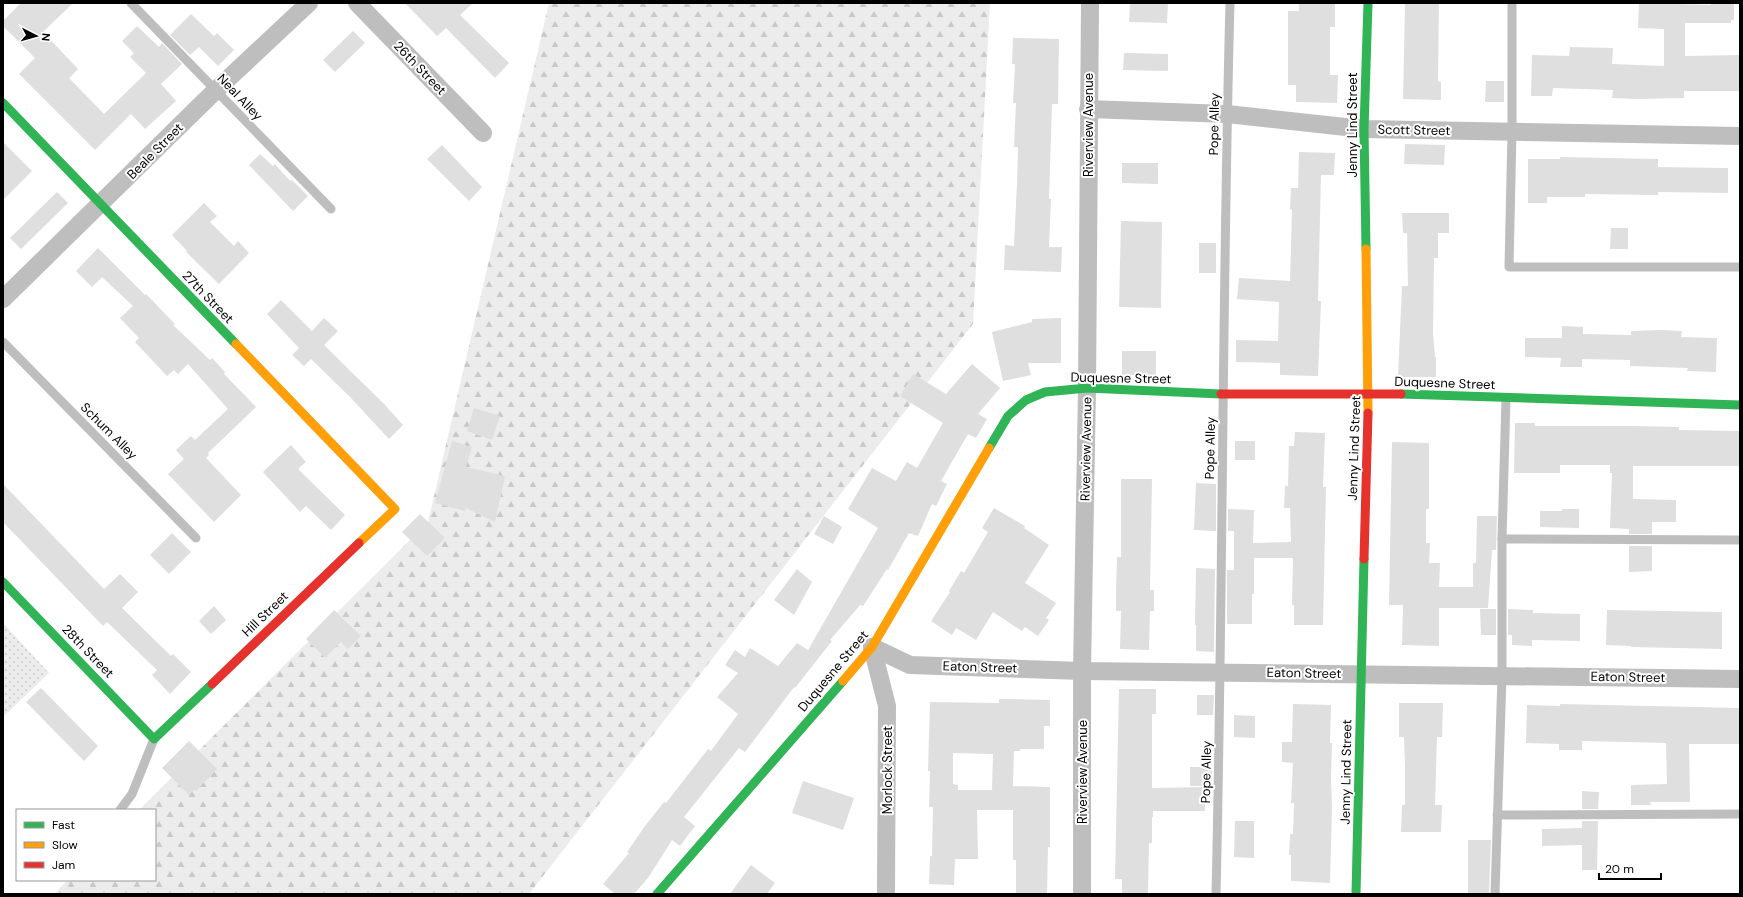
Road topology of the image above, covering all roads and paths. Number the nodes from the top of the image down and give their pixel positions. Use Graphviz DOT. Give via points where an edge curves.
graph roads {
  1 [pos="131,3"];
  2 [pos="309,3"];
  3 [pos="357,3"];
  4 [pos="1090,3"];
  5 [pos="1230,3"];
  6 [pos="1368,3"];
  7 [pos="1512,3"];
  8 [pos="216,90"];
  9 [pos="3,103"];
  10 [pos="1088,109"];
  11 [pos="1227,114"];
  12 [pos="1364,129"];
  13 [pos="1512,132"];
  14 [pos="483,133"];
  15 [pos="1740,136"];
  16 [pos="101,204"];
  17 [pos="331,209"];
  18 [pos="1740,267"];
  19 [pos="3,299"];
  20 [pos="3,342"];
  21 [pos="1087,388"];
  22 [pos="1369,393"];
  23 [pos="1224,394"];
  24 [pos="1506,398"];
  25 [pos="1740,405"];
  26 [pos="395,509"];
  27 [pos="196,538"];
  28 [pos="1502,539"];
  29 [pos="1740,540"];
  30 [pos="3,582"];
  31 [pos="872,648"];
  32 [pos="1082,671"];
  33 [pos="1221,672"];
  34 [pos="1360,674"];
  35 [pos="1502,676"];
  36 [pos="1740,679"];
  37 [pos="154,739"];
  38 [pos="121,809"];
  39 [pos="1740,814"];
  40 [pos="1497,815"];
  41 [pos="657,894"];
  42 [pos="886,894"];
  43 [pos="1082,894"];
  44 [pos="1216,894"];
  45 [pos="1356,894"];
  46 [pos="1495,894"];
  1 -- 8 [label="lane, Neal Alley"];
  2 -- 8 [label="street, Beale Street"];
  3 -- 14 [label="street, 26th Street"];
  4 -- 10 [label="street, Riverview Avenue"];
  5 -- 11 [label="lane, Pope Alley"];
  6 -- 12 [label="street, Jenny Lind Street"];
  7 -- 13 [label="lane"];
  8 -- 16 [label="street, Beale Street"];
  8 -- 17 [label="lane, Neal Alley"];
  9 -- 16 [label="street, 27th Street"];
  10 -- 11 [label="street, Scott Street"];
  10 -- 21 [label="street, Riverview Avenue"];
  11 -- 12 [label="street, Scott Street"];
  11 -- 23 [label="lane, Pope Alley"];
  12 -- 13 [label="street, Scott Street"];
  12 -- 22 [label="street, Jenny Lind Street"];
  13 -- 15 [label="street, Scott Street"];
  13 -- 18 [label="lane" via="1509,267"];
  16 -- 19 [label="street, Beale Street"];
  16 -- 26 [label="street, 27th Street"];
  20 -- 27 [label="lane, Schum Alley"];
  21 -- 23 [label="street, Duquesne Street"];
  21 -- 31 [label="street, Duquesne Street" via="1045,392 1026,400 1008,416"];
  21 -- 32 [label="street, Riverview Avenue"];
  22 -- 23 [label="street, Duquesne Street"];
  22 -- 24 [label="street, Duquesne Street"];
  22 -- 34 [label="street, Jenny Lind Street"];
  23 -- 33 [label="lane, Pope Alley"];
  24 -- 25 [label="street, Duquesne Street"];
  24 -- 28 [label="lane"];
  26 -- 37 [label="street, Hill Street"];
  28 -- 29 [label="lane"];
  28 -- 35 [label="lane"];
  30 -- 37 [label="street, 28th Street"];
  31 -- 32 [label="street, Eaton Street" via="910,665"];
  31 -- 41 [label="street, Duquesne Street"];
  31 -- 42 [label="street, Morlock Street" via="887,706"];
  32 -- 33 [label="street, Eaton Street"];
  32 -- 43 [label="street, Riverview Avenue"];
  33 -- 34 [label="street, Eaton Street"];
  33 -- 44 [label="lane, Pope Alley"];
  34 -- 35 [label="street, Eaton Street"];
  34 -- 45 [label="street, Jenny Lind Street"];
  35 -- 36 [label="street, Eaton Street"];
  35 -- 40 [label="lane"];
  37 -- 38 [label="lane" via="132,794"];
  39 -- 40 [label="lane"];
  40 -- 46 [label="lane"];
}
